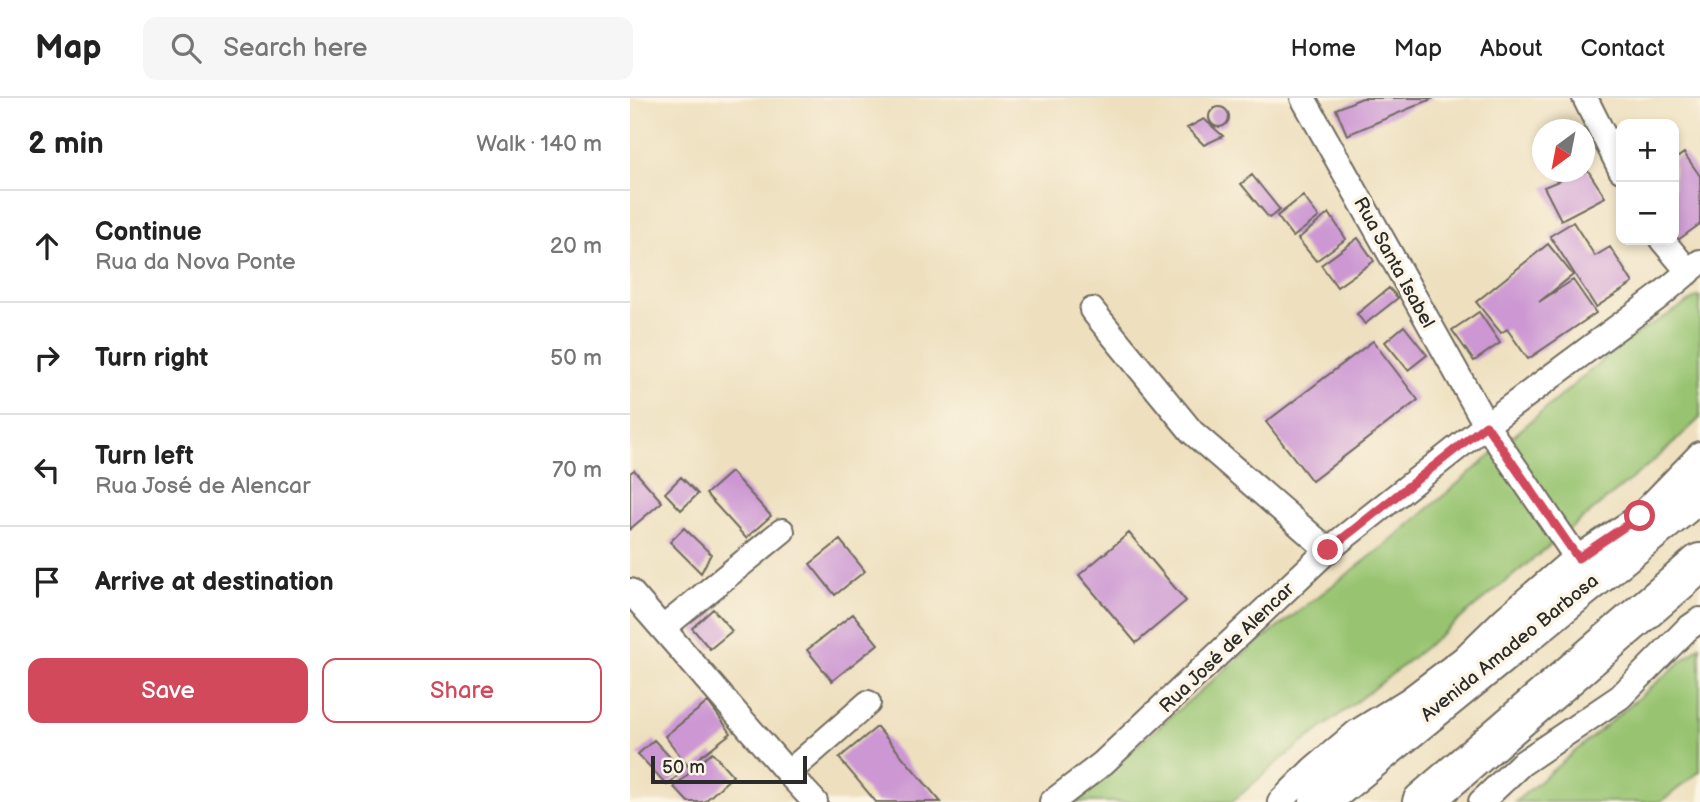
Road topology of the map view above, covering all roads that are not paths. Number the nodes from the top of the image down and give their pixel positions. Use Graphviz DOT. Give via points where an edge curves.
graph roads {
  1 [pos="1303,98"];
  2 [pos="1585,98"];
  3 [pos="1616,160"];
  4 [pos="1668,245"];
  5 [pos="1694,267"];
  6 [pos="1092,310"];
  7 [pos="1486,425"];
  8 [pos="1700,454"];
  9 [pos="1700,492"];
  10 [pos="782,531"];
  11 [pos="1328,550"];
  12 [pos="1700,563"];
  13 [pos="1585,569"];
  14 [pos="630,591"];
  15 [pos="1700,621"];
  16 [pos="663,628"];
  17 [pos="868,703"];
  18 [pos="788,773"];
  19 [pos="815,802"];
  20 [pos="1052,802"];
  21 [pos="1280,802"];
  22 [pos="1319,802"];
  23 [pos="1422,802"];
  24 [pos="1481,802"];
  1 -- 7 [label="street, Rua Santa Isabel"];
  2 -- 3 [label="street"];
  4 -- 5 [label="street"];
  5 -- 7 [label="street, Rua José de Alencar"];
  6 -- 11 [label="street" via="1192,432"];
  7 -- 11 [label="street, Rua José de Alencar"];
  7 -- 13 [label="street, Rua Santa Isabel"];
  8 -- 13 [label="street"];
  9 -- 13 [label="main road, Avenida Amadeo Barbosa"];
  10 -- 16 [label="street"];
  11 -- 20 [label="street, Rua José de Alencar" via="1103,763"];
  12 -- 23 [label="main road"];
  13 -- 21 [label="street" via="1564,567 1463,659 1357,732"];
  13 -- 22 [label="main road, Avenida Amadeo Barbosa"];
  14 -- 16 [label="street"];
  15 -- 24 [label="street" via="1619,697 1521,764"];
  16 -- 18 [label="street"];
  17 -- 18 [label="street"];
  18 -- 19 [label="street"];
}
